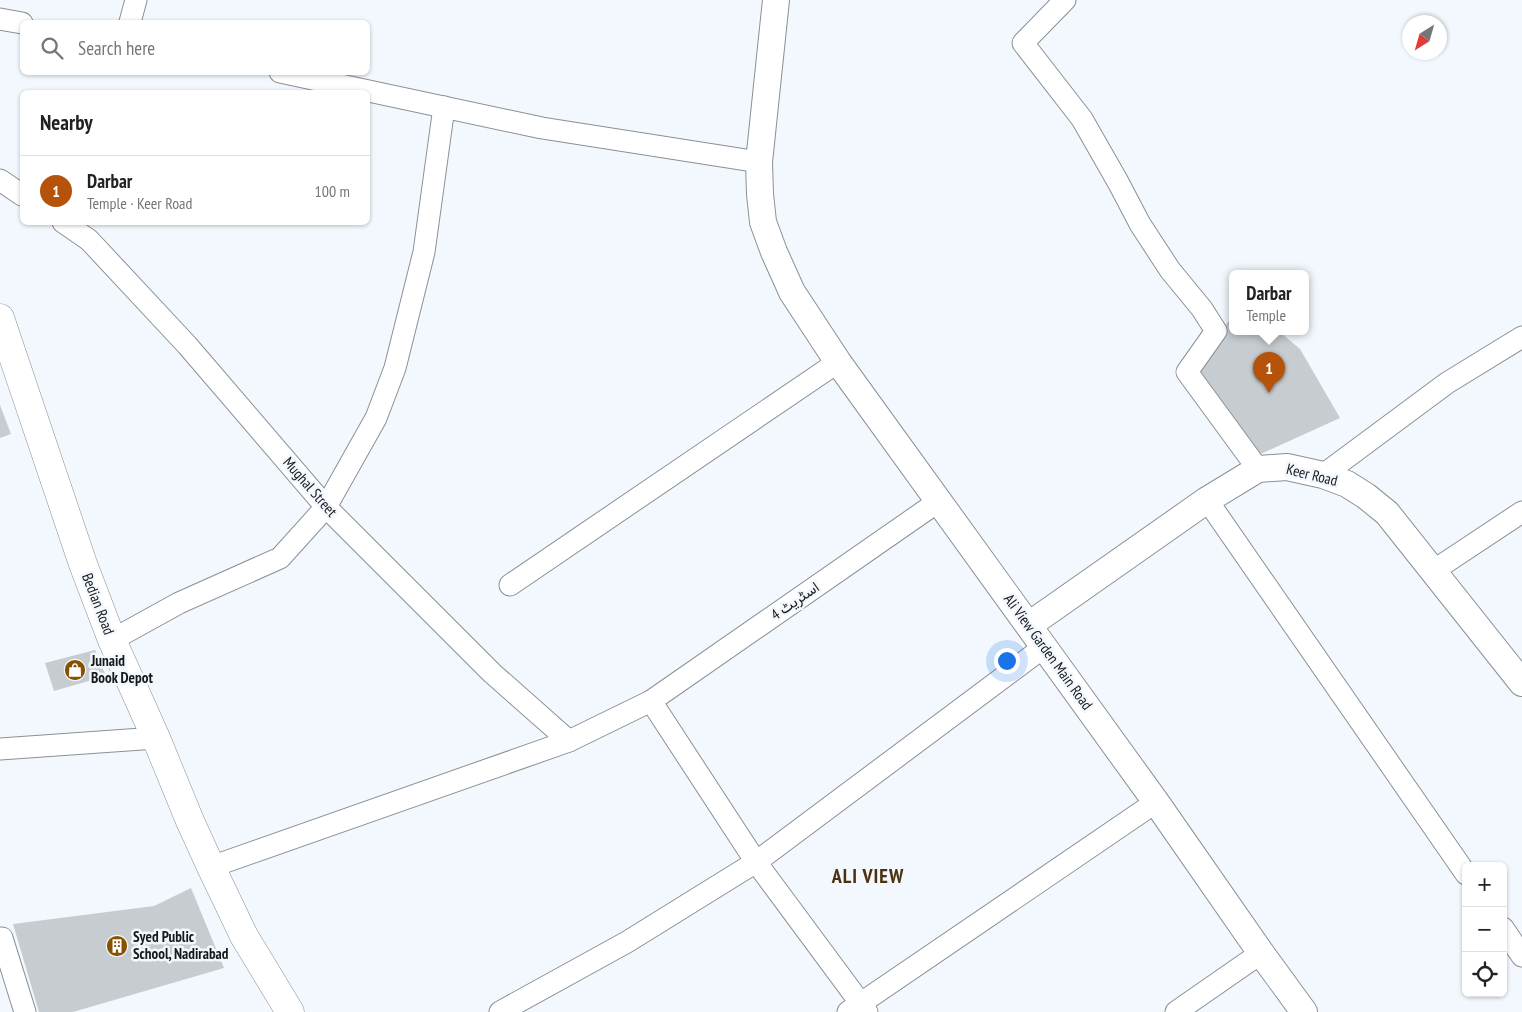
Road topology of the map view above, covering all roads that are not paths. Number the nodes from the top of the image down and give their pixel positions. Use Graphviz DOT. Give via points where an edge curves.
graph roads {
  1 [pos="136,0"];
  2 [pos="776,0"];
  3 [pos="1065,0"];
  4 [pos="0,19"];
  5 [pos="131,20"];
  6 [pos="20,23"];
  7 [pos="294,75"];
  8 [pos="364,90"];
  9 [pos="370,91"];
  10 [pos="444,107"];
  11 [pos="759,162"];
  12 [pos="0,180"];
  13 [pos="20,194"];
  14 [pos="68,225"];
  15 [pos="0,318"];
  16 [pos="1522,337"];
  17 [pos="838,362"];
  18 [pos="1258,469"];
  19 [pos="1323,475"];
  20 [pos="1207,500"];
  21 [pos="939,501"];
  22 [pos="326,507"];
  23 [pos="1522,512"];
  24 [pos="1433,571"];
  25 [pos="510,585"];
  26 [pos="1029,625"];
  27 [pos="112,640"];
  28 [pos="1044,646"];
  29 [pos="1522,683"];
  30 [pos="651,701"];
  31 [pos="156,738"];
  32 [pos="569,740"];
  33 [pos="0,750"];
  34 [pos="1156,802"];
  35 [pos="756,862"];
  36 [pos="211,867"];
  37 [pos="1462,868"];
  38 [pos="1507,934"];
  39 [pos="0,938"];
  40 [pos="1261,953"];
  41 [pos="1522,956"];
  42 [pos="859,1009"];
  43 [pos="25,1012"];
  44 [pos="290,1012"];
  45 [pos="500,1012"];
  46 [pos="1176,1012"];
  47 [pos="1304,1012"];
  1 -- 5 [label="street"];
  2 -- 11 [label="street, Ali View Garden Main Road"];
  3 -- 18 [label="street" via="1023,43 1082,119 1140,224 1216,331 1187,372"];
  4 -- 6 [label="street"];
  7 -- 8 [label="street"];
  9 -- 10 [label="street"];
  10 -- 11 [label="street" via="542,128"];
  10 -- 22 [label="street" via="424,252 395,368 376,418"];
  11 -- 17 [label="street, Ali View Garden Main Road" via="763,222 774,252 792,292"];
  12 -- 13 [label="street"];
  14 -- 22 [label="street, Mughal Street" via="89,240 187,345"];
  15 -- 27 [label="main road, Bedian Road"];
  16 -- 19 [label="street" via="1447,383"];
  17 -- 21 [label="street, Ali View Garden Main Road"];
  17 -- 25 [label="street"];
  18 -- 19 [label="street, Keer Road" via="1287,467"];
  18 -- 20 [label="street, Keer Road"];
  19 -- 24 [label="street, Keer Road" via="1347,484 1387,513"];
  20 -- 26 [label="street, Keer Road"];
  20 -- 37 [label="street"];
  21 -- 26 [label="street, Ali View Garden Main Road"];
  21 -- 30 [label="street, اسٹریٹ 4"];
  22 -- 27 [label="street" via="280,558 179,603"];
  22 -- 32 [label="street, Mughal Street" via="492,673"];
  23 -- 24 [label="street"];
  24 -- 29 [label="street, Keer Road"];
  26 -- 28 [label="street, Ali View Garden Main Road"];
  27 -- 31 [label="main road, Bedian Road"];
  28 -- 34 [label="street, Ali View Garden Main Road"];
  28 -- 35 [label="street"];
  30 -- 32 [label="street, اسٹریٹ 4"];
  30 -- 35 [label="street"];
  31 -- 33 [label="street"];
  31 -- 36 [label="main road, Bedian Road"];
  32 -- 36 [label="street, اسٹریٹ 4"];
  34 -- 40 [label="street, Ali View Garden Main Road"];
  34 -- 42 [label="street"];
  35 -- 42 [label="street"];
  35 -- 45 [label="street" via="628,942"];
  36 -- 44 [label="main road, Bedian Road" via="244,936"];
  38 -- 41 [label="street"];
  39 -- 43 [label="street"];
  40 -- 46 [label="street"];
  40 -- 47 [label="street, Ali View Garden Main Road"];
}
